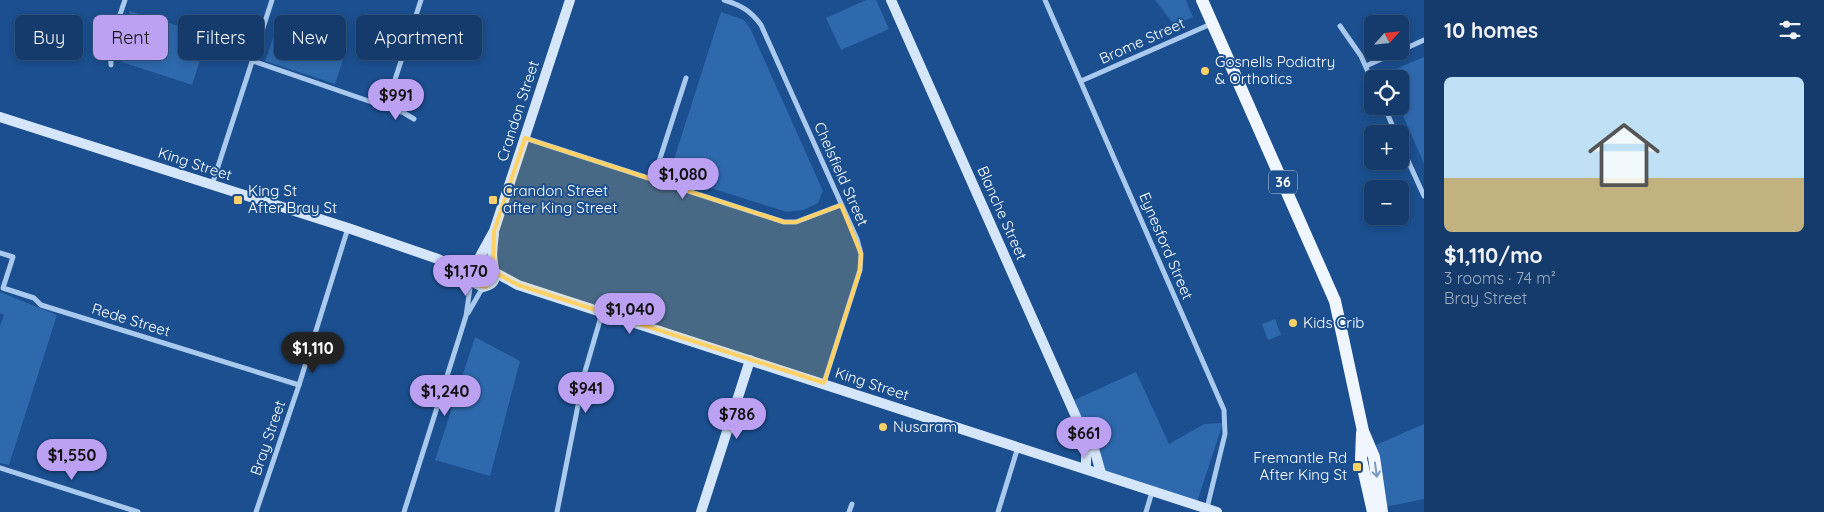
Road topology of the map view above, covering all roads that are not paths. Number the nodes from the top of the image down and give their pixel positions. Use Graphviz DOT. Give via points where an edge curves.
graph roads {
  1 [pos="126,0"];
  2 [pos="272,0"];
  3 [pos="421,0"];
  4 [pos="570,0"];
  5 [pos="724,0"];
  6 [pos="891,0"];
  7 [pos="1045,0"];
  8 [pos="1202,0"];
  9 [pos="1212,23"];
  10 [pos="1340,26"];
  11 [pos="1424,40"];
  12 [pos="1409,47"];
  13 [pos="1380,60"];
  14 [pos="252,61"];
  15 [pos="111,64"];
  16 [pos="1366,66"];
  17 [pos="1368,70"];
  18 [pos="686,78"];
  19 [pos="1081,81"];
  20 [pos="386,107"];
  21 [pos="0,117"];
  22 [pos="414,119"];
  23 [pos="525,138"];
  24 [pos="1409,162"];
  25 [pos="653,180"];
  26 [pos="212,185"];
  27 [pos="1424,196"];
  28 [pos="841,205"];
  29 [pos="348,228"];
  30 [pos="494,231"];
  31 [pos="0,253"];
  32 [pos="472,270"];
  33 [pos="491,277"];
  34 [pos="602,312"];
  35 [pos="466,316"];
  36 [pos="750,360"];
  37 [pos="824,383"];
  38 [pos="299,384"];
  39 [pos="1362,431"];
  40 [pos="1085,437"];
  41 [pos="1018,446"];
  42 [pos="0,468"];
  43 [pos="1086,469"];
  44 [pos="1101,473"];
  45 [pos="1152,492"];
  46 [pos="852,504"];
  47 [pos="1212,510"];
  48 [pos="138,512"];
  49 [pos="256,512"];
  50 [pos="404,512"];
  51 [pos="557,512"];
  52 [pos="701,512"];
  53 [pos="849,512"];
  54 [pos="998,512"];
  55 [pos="1146,512"];
  56 [pos="1373,512"];
  57 [pos="1382,512"];
  1 -- 15 [label="street" via="110,44"];
  2 -- 14 [label="street"];
  3 -- 20 [label="street"];
  4 -- 23 [label="main road, Crandon Street"];
  5 -- 28 [label="street, Chelsfield Street" via="747,10 761,25"];
  6 -- 40 [label="main road, Blanche Street"];
  7 -- 19 [label="street, Eynesford Street"];
  8 -- 9 [label="main road, 36"];
  9 -- 19 [label="street, Brome Street"];
  9 -- 39 [label="main road, 36" via="1335,301"];
  10 -- 16 [label="street"];
  11 -- 12 [label="street"];
  13 -- 16 [label="street"];
  14 -- 20 [label="street"];
  14 -- 26 [label="street"];
  16 -- 17 [label="street"];
  18 -- 25 [label="street"];
  19 -- 47 [label="street, Eynesford Street" via="1224,410 1225,434"];
  20 -- 22 [label="street"];
  21 -- 26 [label="main road, King Street"];
  23 -- 25 [label="street"];
  23 -- 30 [label="main road, Crandon Street"];
  24 -- 27 [label="street"];
  25 -- 28 [label="street" via="784,222 803,220"];
  26 -- 29 [label="main road, King Street"];
  28 -- 37 [label="street, Chelsfield Street" via="857,239 861,254 860,270"];
  29 -- 32 [label="main road, King Street"];
  29 -- 38 [label="street, Bray Street"];
  30 -- 32 [label="main road, Crandon Street"];
  30 -- 33 [label="main road, Crandon Street"];
  31 -- 38 [label="street, Rede Street" via="13,257 3,288 34,298 41,306"];
  32 -- 33 [label="main road"];
  32 -- 33 [label="main road" via="486,260"];
  32 -- 35 [label="street, Crandon Street"];
  33 -- 34 [label="main road, King Street"];
  33 -- 35 [label="street, Crandon Street"];
  34 -- 36 [label="main road, King Street"];
  34 -- 51 [label="street" via="584,375"];
  35 -- 50 [label="street, Crandon Street"];
  36 -- 37 [label="main road, King Street"];
  36 -- 52 [label="main road"];
  37 -- 41 [label="main road, King Street"];
  38 -- 49 [label="street, Bray Street"];
  39 -- 56 [label="main road, 36" via="1361,459"];
  39 -- 57 [label="main road, 36, one-way" via="1374,457"];
  40 -- 43 [label="main road, Blanche Street"];
  40 -- 44 [label="main road, Blanche Street" via="1095,452"];
  41 -- 43 [label="main road, King Street"];
  41 -- 54 [label="street"];
  42 -- 48 [label="street"];
  43 -- 44 [label="main road, King Street"];
  44 -- 45 [label="main road, King Street"];
  45 -- 47 [label="main road, King Street"];
  45 -- 55 [label="street"];
  46 -- 53 [label="street"];
}
